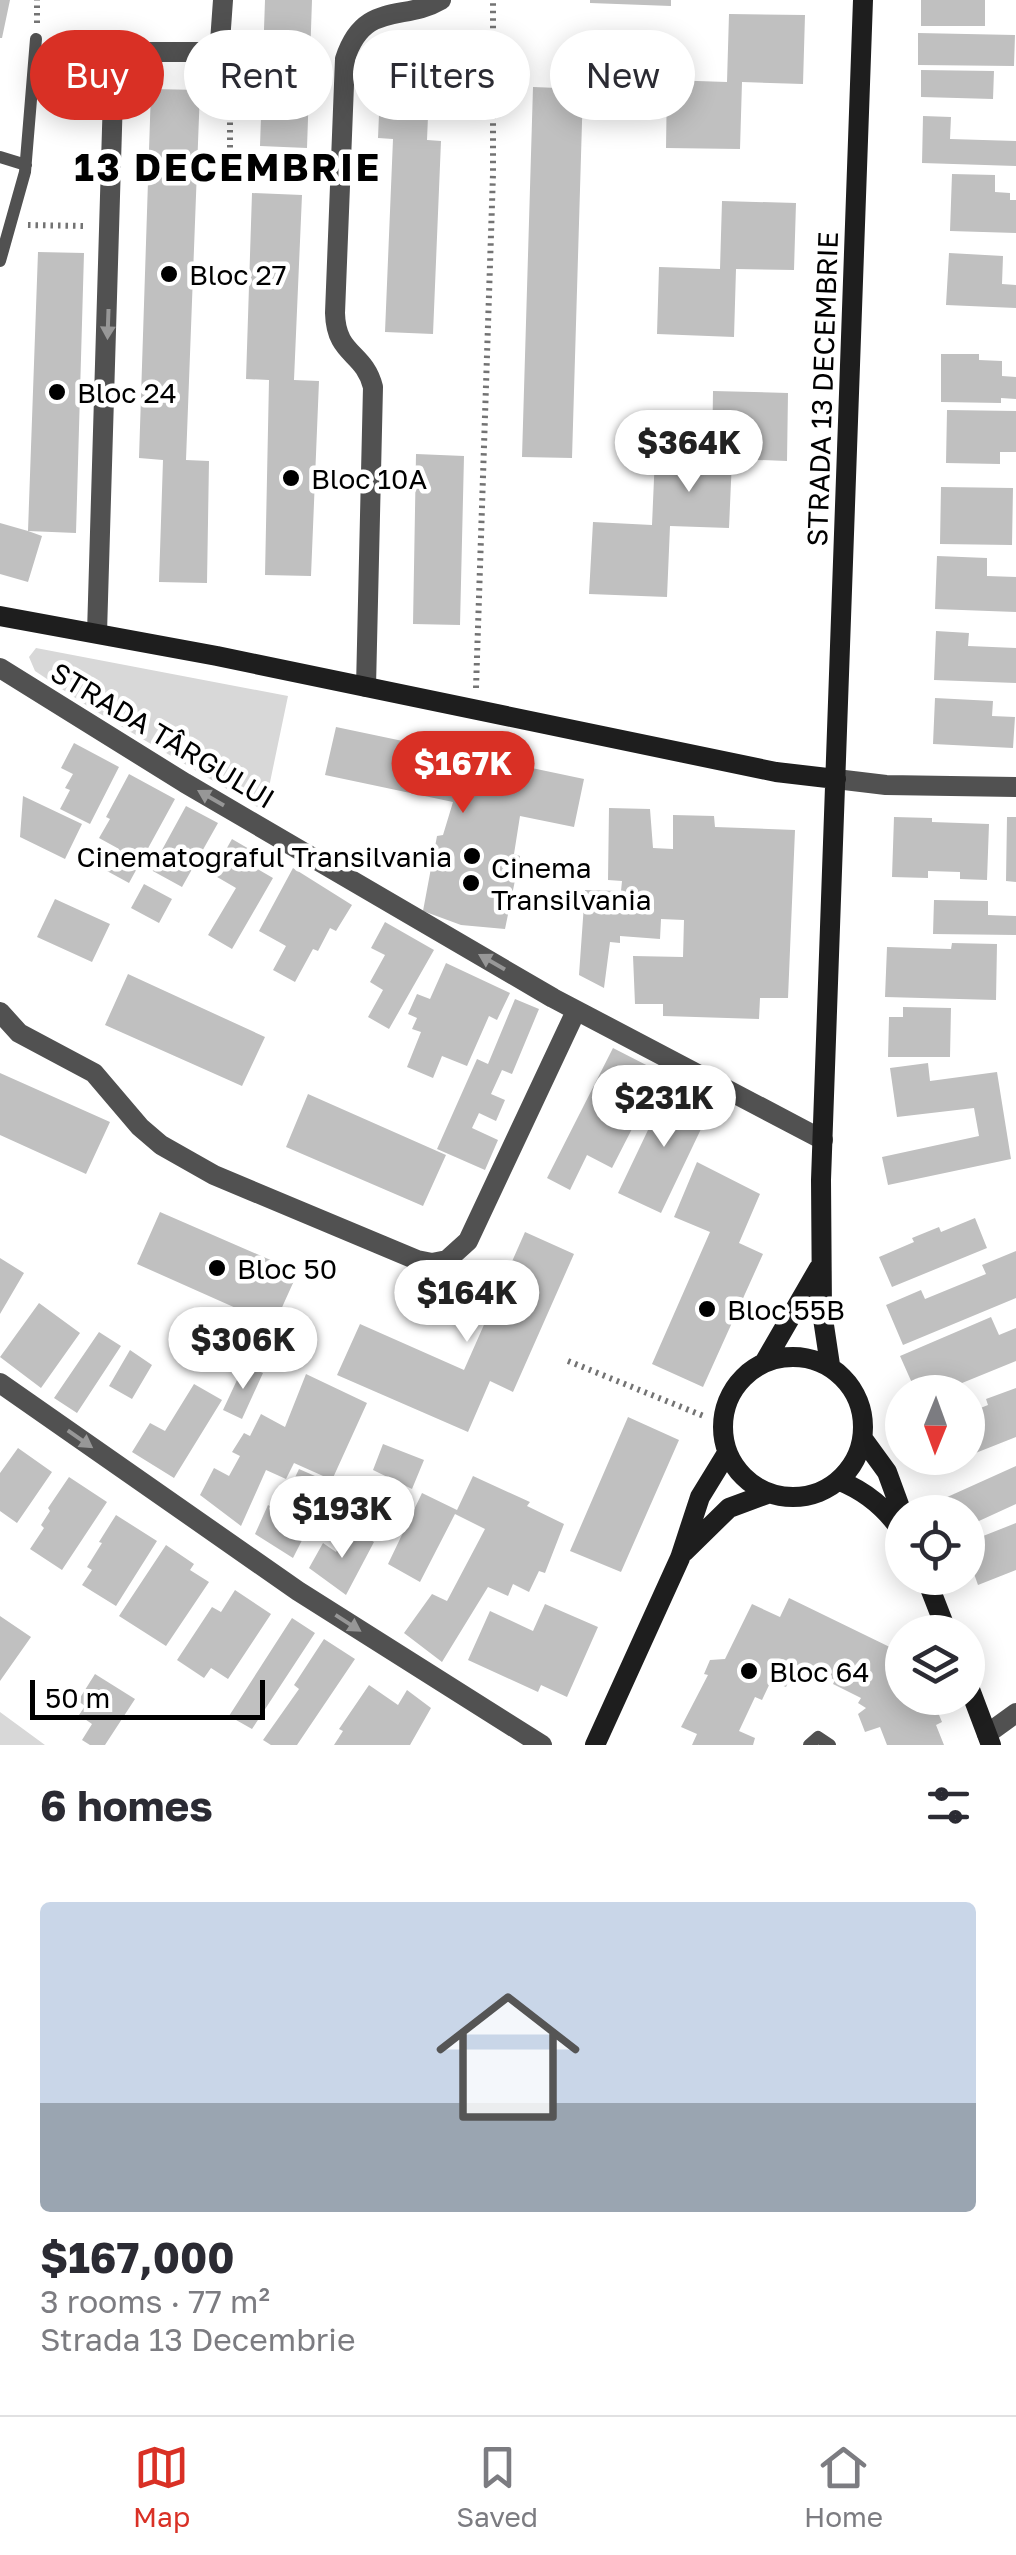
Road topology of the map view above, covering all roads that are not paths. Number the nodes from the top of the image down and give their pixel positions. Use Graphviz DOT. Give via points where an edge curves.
graph roads {
  1 [pos="223,0"];
  2 [pos="441,0"];
  3 [pos="863,0"];
  4 [pos="30,115"];
  5 [pos="0,157"];
  6 [pos="26,165"];
  7 [pos="0,262"];
  8 [pos="0,619"];
  9 [pos="97,632"];
  10 [pos="0,668"];
  11 [pos="366,687"];
  12 [pos="836,779"];
  13 [pos="1016,787"];
  14 [pos="576,1010"];
  15 [pos="0,1012"];
  16 [pos="822,1140"];
  17 [pos="820,1266"];
  18 [pos="764,1363"];
  19 [pos="830,1365"];
  20 [pos="0,1382"];
  21 [pos="864,1439"];
  22 [pos="727,1453"];
  23 [pos="840,1481"];
  24 [pos="768,1494"];
  25 [pos="895,1495"];
  26 [pos="885,1512"];
  27 [pos="680,1558"];
  28 [pos="1016,1713"];
  29 [pos="980,1715"];
  30 [pos="989,1739"];
  31 [pos="542,1745"];
  32 [pos="595,1745"];
  33 [pos="809,1745"];
  34 [pos="830,1745"];
  1 -- 9 [label="street, one-way" via="218,46 203,54 116,56"];
  2 -- 11 [label="street" via="380,16 364,27 344,69 336,332 373,386"];
  3 -- 12 [label="main road, STRADA 13 DECEMBRIE"];
  4 -- 6 [label="lane"];
  5 -- 6 [label="lane"];
  6 -- 7 [label="lane"];
  8 -- 9 [label="main road"];
  9 -- 11 [label="main road"];
  14 -- 10 [label="street, STRADA TÂRGULUI, one-way"];
  11 -- 12 [label="main road"];
  12 -- 13 [label="street"];
  12 -- 16 [label="main road, STRADA 13 DECEMBRIE"];
  14 -- 15 [label="street" via="468,1241 447,1260 432,1263 186,1160 140,1127 94,1074 19,1033"];
  14 -- 16 [label="street, STRADA TÂRGULUI"];
  16 -- 17 [label="main road, STRADA 13 DECEMBRIE"];
  17 -- 18 [label="main road, STRADA 13 DECEMBRIE"];
  17 -- 19 [label="main road, STRADA 13 DECEMBRIE"];
  18 -- 19 [label="main road" via="787,1357"];
  18 -- 22 [label="main road" via="730,1395 723,1418"];
  19 -- 21 [label="main road" via="858,1398"];
  20 -- 31 [label="street, one-way" via="298,1591"];
  21 -- 23 [label="main road"];
  21 -- 25 [label="main road"];
  22 -- 24 [label="main road" via="738,1472"];
  22 -- 27 [label="main road" via="700,1496"];
  23 -- 24 [label="main road" via="806,1498"];
  23 -- 26 [label="main road"];
  24 -- 27 [label="main road" via="729,1508"];
  27 -- 32 [label="main road"];
  28 -- 30 [label="street"];
  29 -- 30 [label="main road"];
  33 -- 34 [label="lane" via="818,1738"];
}
